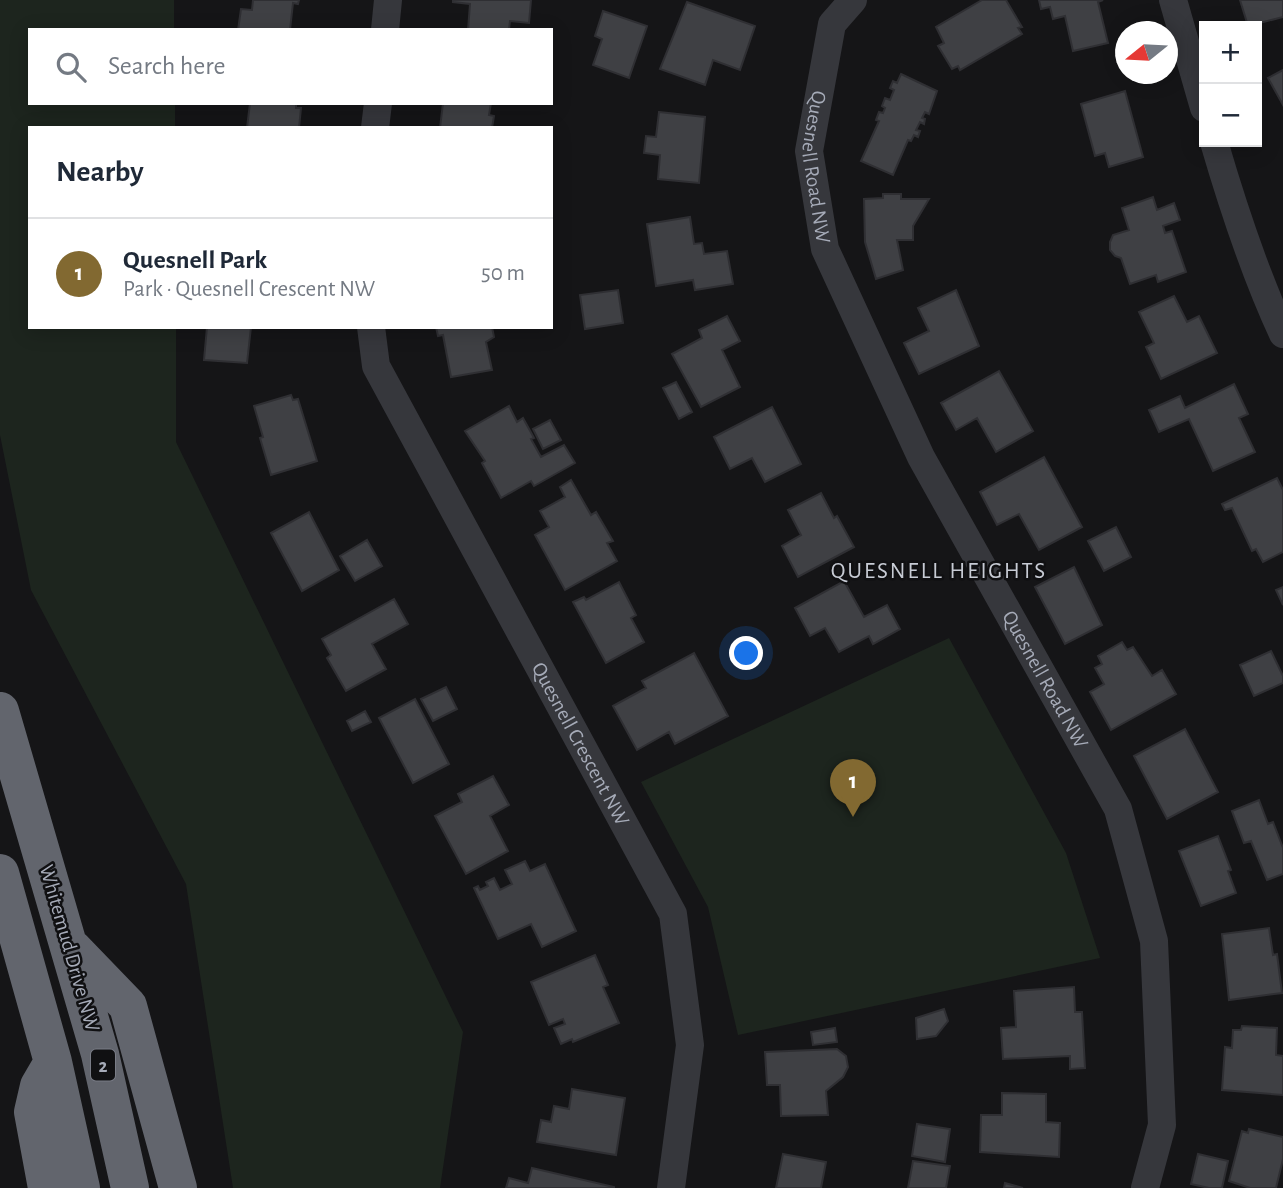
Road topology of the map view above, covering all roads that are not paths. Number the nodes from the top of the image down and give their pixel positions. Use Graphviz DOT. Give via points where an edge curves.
graph roads {
  1 [pos="388,0"];
  2 [pos="853,0"];
  3 [pos="1173,0"];
  4 [pos="385,28"];
  5 [pos="1199,91"];
  6 [pos="378,105"];
  7 [pos="375,126"];
  8 [pos="1215,147"];
  9 [pos="371,329"];
  10 [pos="1283,334"];
  11 [pos="0,711"];
  12 [pos="0,873"];
  13 [pos="69,944"];
  14 [pos="53,1062"];
  15 [pos="47,1188"];
  16 [pos="81,1188"];
  17 [pos="130,1188"];
  18 [pos="178,1188"];
  19 [pos="671,1188"];
  20 [pos="1145,1188"];
  1 -- 4 [label="street"];
  2 -- 20 [label="street, Quesnell Road NW" via="832,24 809,151 825,249 921,457 1118,809 1154,941 1162,1125"];
  3 -- 5 [label="street"];
  6 -- 7 [label="street"];
  8 -- 10 [label="street" via="1233,207"];
  9 -- 19 [label="street, Quesnell Crescent NW" via="376,366 673,914 690,1045"];
  11 -- 13 [label="highway, Whitemud Drive NW / 2"];
  12 -- 14 [label="highway"];
  13 -- 17 [label="highway, Whitemud Drive NW / 2"];
  13 -- 18 [label="highway" via="128,1006"];
  14 -- 15 [label="highway" via="39,1086 33,1112"];
  14 -- 16 [label="highway"];
}
